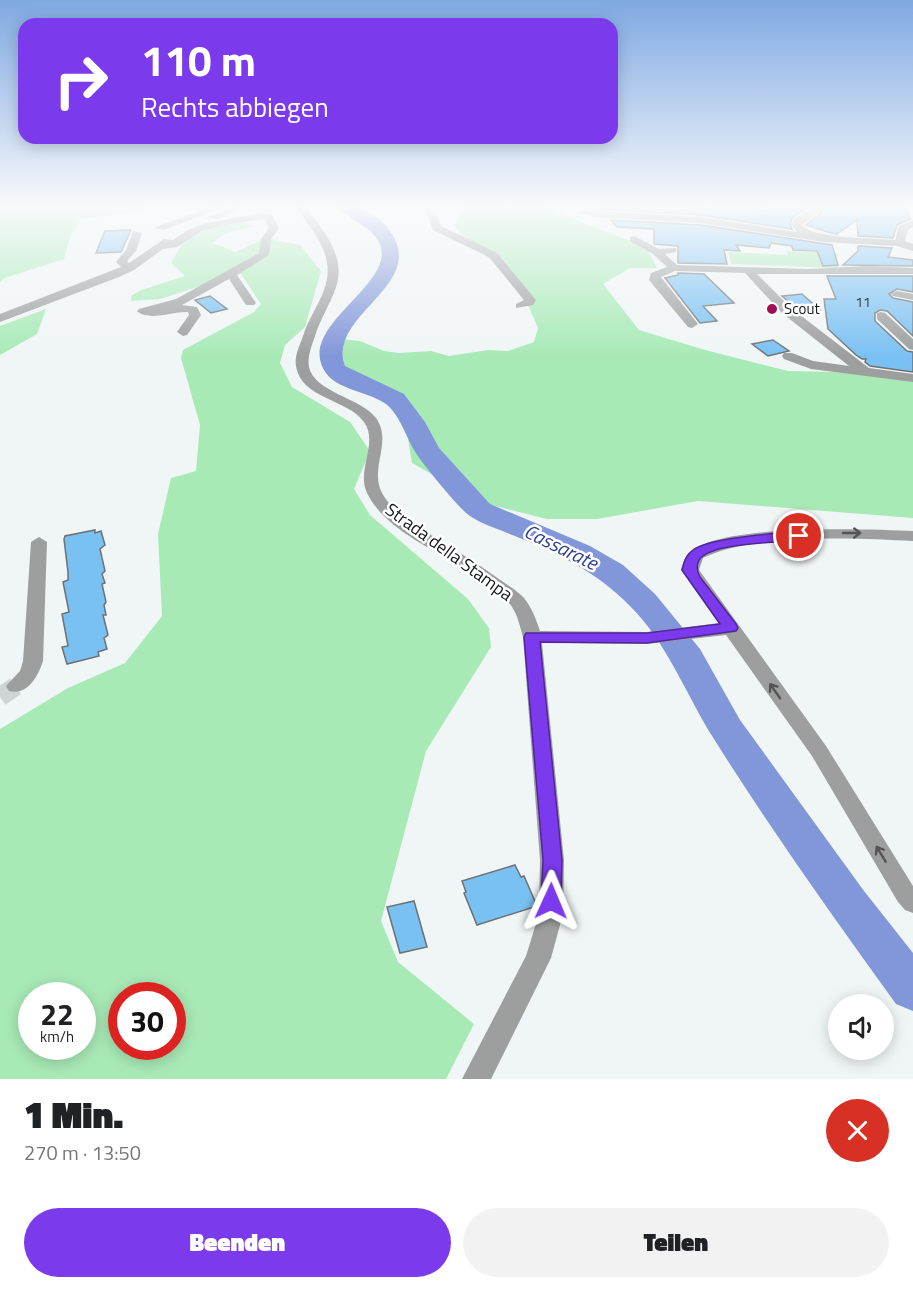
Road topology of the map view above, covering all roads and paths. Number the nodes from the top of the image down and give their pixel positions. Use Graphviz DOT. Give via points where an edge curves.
graph roads {
  1 [pos="127,255"];
  2 [pos="148,255"];
  3 [pos="263,255"];
  4 [pos="332,255"];
  5 [pos="492,255"];
  6 [pos="661,255"];
  7 [pos="130,268"];
  8 [pos="674,268"];
  9 [pos="749,271"];
  10 [pos="913,271"];
  11 [pos="231,274"];
  12 [pos="897,294"];
  13 [pos="913,297"];
  14 [pos="250,303"];
  15 [pos="520,306"];
  16 [pos="881,316"];
  17 [pos="0,318"];
  18 [pos="692,324"];
  19 [pos="183,332"];
  20 [pos="913,346"];
  21 [pos="788,356"];
  22 [pos="864,371"];
  23 [pos="913,378"];
  24 [pos="913,536"];
  25 [pos="39,542"];
  26 [pos="731,628"];
  27 [pos="532,637"];
  28 [pos="16,686"];
  29 [pos="913,903"];
  30 [pos="476,1079"];
  1 -- 7 [label="street" via="121,262"];
  2 -- 7 [label="street"];
  3 -- 11 [label="street"];
  4 -- 27 [label="street, Strada della Stampa" via="333,280 305,349 302,367 306,376 321,390 356,407 373,423 377,441 370,479 381,503 516,600"];
  5 -- 15 [label="street" via="530,300"];
  6 -- 8 [label="street"];
  7 -- 17 [label="street"];
  8 -- 9 [label="street"];
  8 -- 18 [label="street" via="657,273 654,278"];
  9 -- 10 [label="street"];
  9 -- 22 [label="street" via="772,296"];
  11 -- 14 [label="street"];
  11 -- 19 [label="street" via="180,302 143,312 193,309 195,315"];
  12 -- 13 [label="street"];
  16 -- 20 [label="street"];
  21 -- 22 [label="street" via="811,365"];
  22 -- 23 [label="street"];
  26 -- 24 [label="street, one-way" via="690,570 698,552 780,537 836,533"];
  25 -- 28 [label="street" via="33,661 29,674"];
  26 -- 27 [label="street" via="647,638"];
  29 -- 26 [label="street, one-way" via="819,752"];
  27 -- 30 [label="street, Strada della Stampa" via="552,860 551,914 538,958"];
}
